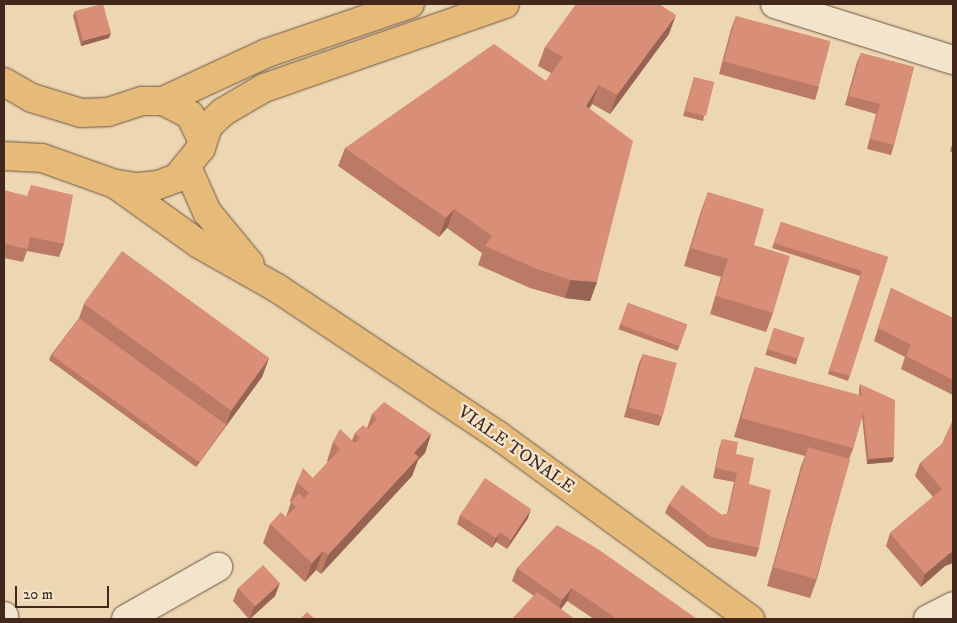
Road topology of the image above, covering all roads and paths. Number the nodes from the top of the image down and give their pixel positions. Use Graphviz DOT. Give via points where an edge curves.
graph roads {
  1 [pos="410,4"];
  2 [pos="505,4"];
  3 [pos="775,4"];
  4 [pos="953,60"];
  5 [pos="4,82"];
  6 [pos="163,101"];
  7 [pos="4,156"];
  8 [pos="194,158"];
  9 [pos="115,184"];
  10 [pos="277,288"];
  11 [pos="218,568"];
  12 [pos="953,606"];
  13 [pos="126,619"];
  14 [pos="750,619"];
  15 [pos="928,619"];
  1 -- 6 [label="main road" via="267,53"];
  2 -- 8 [label="main road" via="250,95 208,126"];
  3 -- 4 [label="street"];
  5 -- 6 [label="main road" via="32,98 80,113 108,112 142,101"];
  6 -- 8 [label="main road, VIALE TONALE" via="190,115 199,130"];
  7 -- 9 [label="main road" via="62,163"];
  8 -- 9 [label="main road" via="177,178 158,185"];
  8 -- 10 [label="main road, VIALE TONALE" via="207,212 224,236"];
  9 -- 10 [label="main road, VIALE TONALE" via="199,244"];
  10 -- 14 [label="main road, VIALE TONALE" via="498,436"];
  11 -- 13 [label="street"];
  12 -- 15 [label="street"];
}
